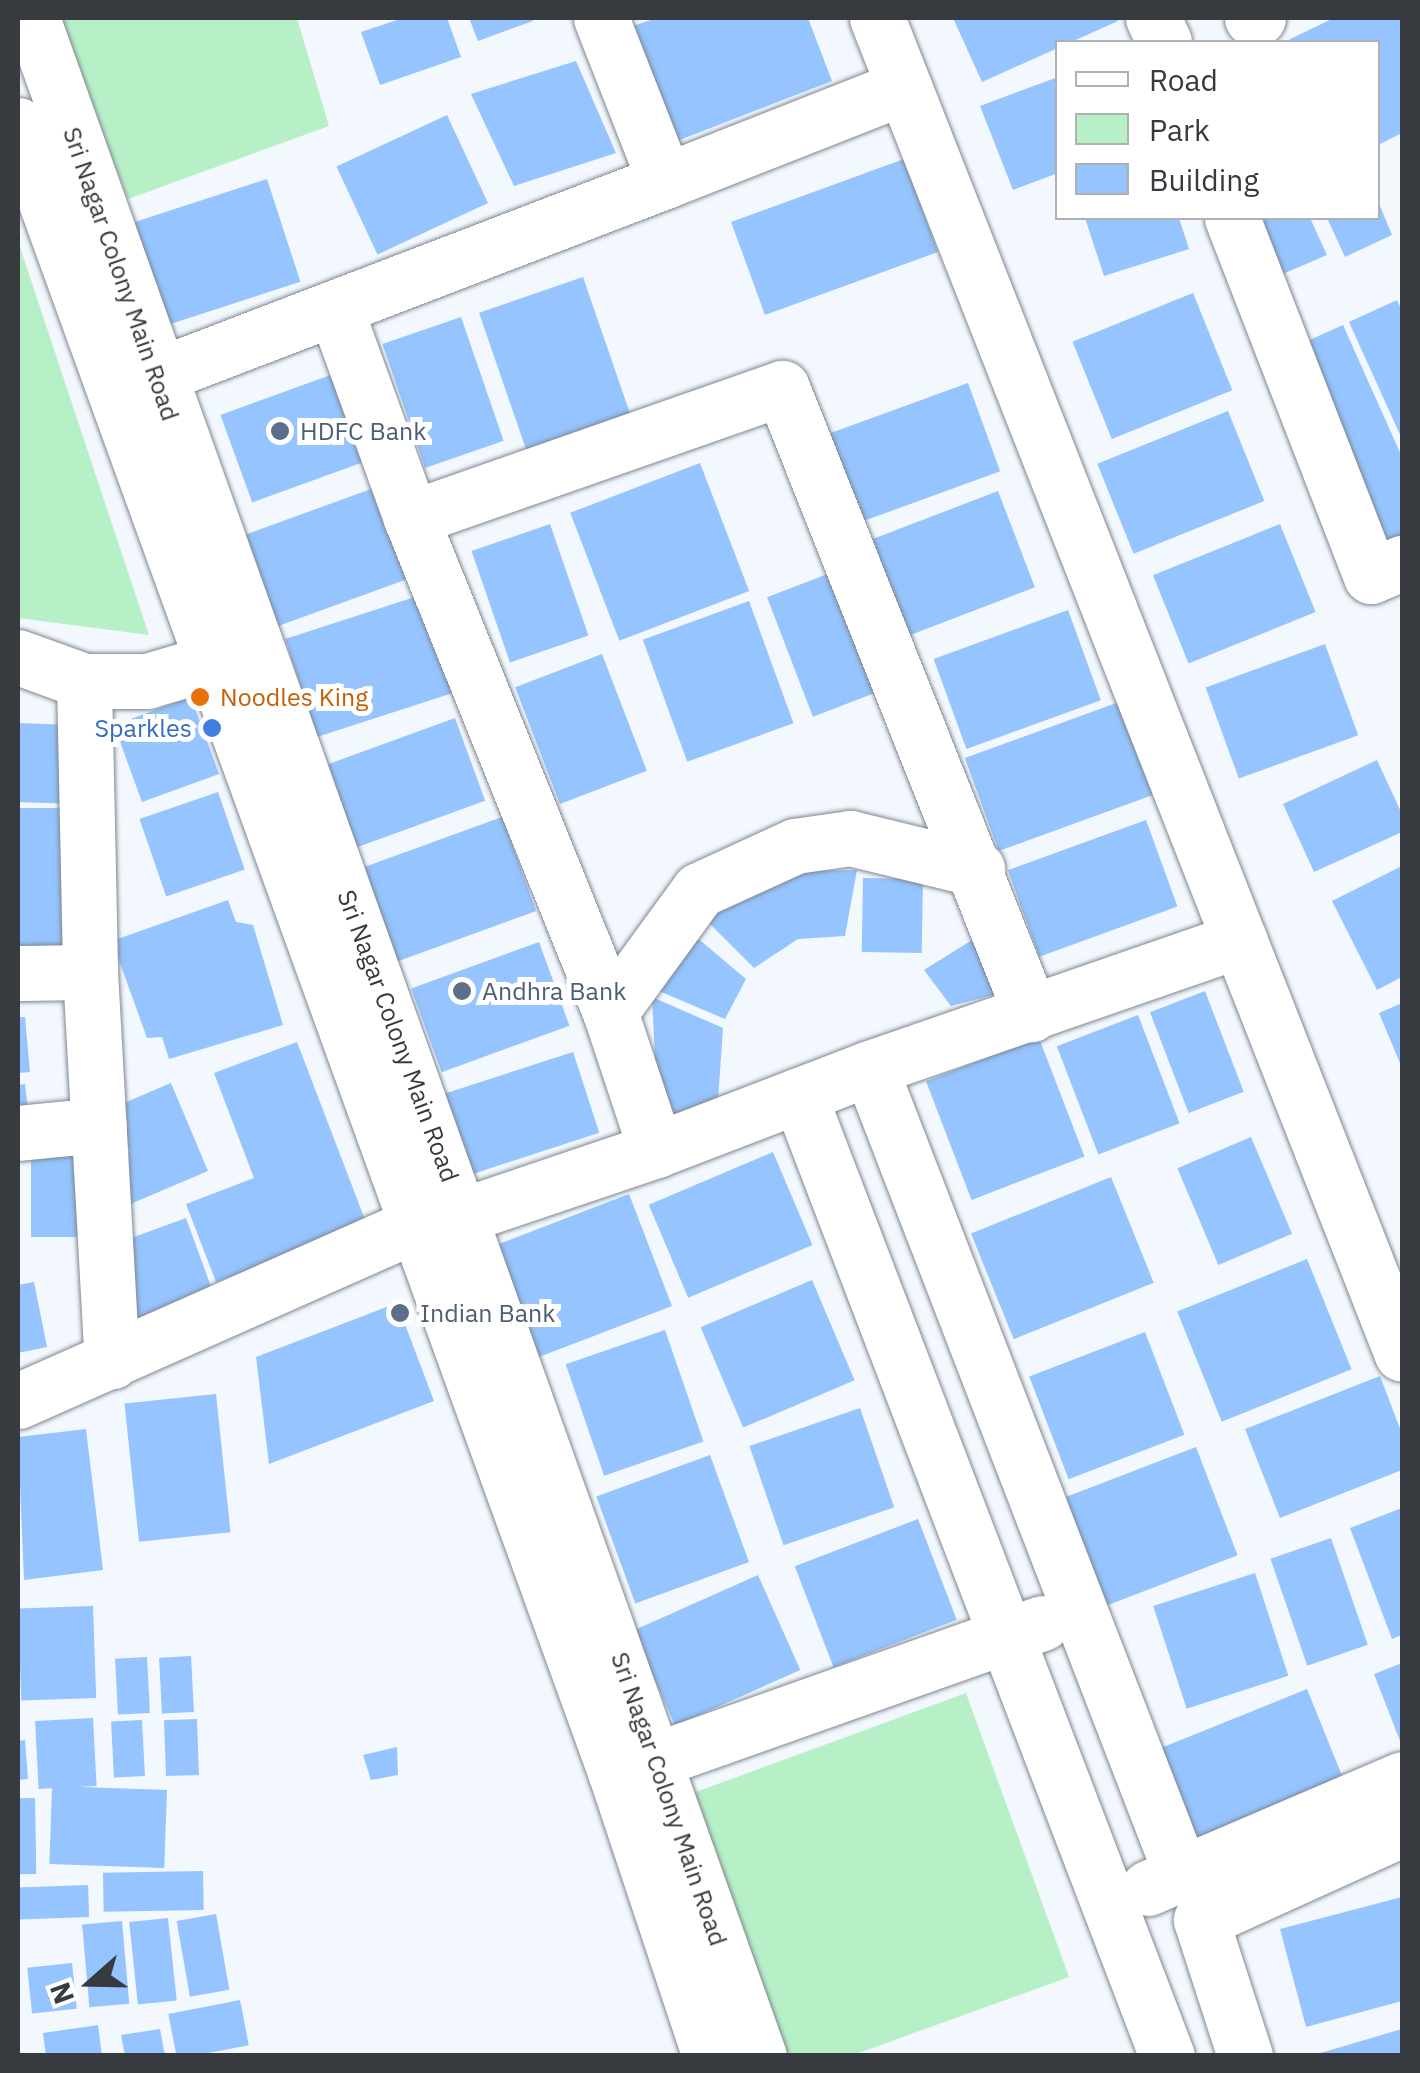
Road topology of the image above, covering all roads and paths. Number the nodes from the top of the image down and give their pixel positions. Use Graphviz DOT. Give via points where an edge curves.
graph roads {
  1 [pos="32,18"];
  2 [pos="601,18"];
  3 [pos="877,18"];
  4 [pos="904,88"];
  5 [pos="18,125"];
  6 [pos="665,181"];
  7 [pos="1233,220"];
  8 [pos="335,308"];
  9 [pos="156,376"];
  10 [pos="411,518"];
  11 [pos="1402,563"];
  12 [pos="18,656"];
  13 [pos="235,657"];
  14 [pos="84,680"];
  15 [pos="978,869"];
  16 [pos="1239,940"];
  17 [pos="90,972"];
  18 [pos="18,973"];
  19 [pos="610,1012"];
  20 [pos="1032,1014"];
  21 [pos="870,1068"];
  22 [pos="800,1095"];
  23 [pos="98,1125"];
  24 [pos="18,1133"];
  25 [pos="656,1150"];
  26 [pos="440,1220"];
  27 [pos="1402,1354"];
  28 [pos="112,1361"];
  29 [pos="18,1401"];
  30 [pos="1077,1610"];
  31 [pos="1009,1635"];
  32 [pos="636,1767"];
  33 [pos="1402,1779"];
  34 [pos="1402,1829"];
  35 [pos="1181,1873"];
  36 [pos="1114,1904"];
  37 [pos="710,2056"];
  38 [pos="759,2056"];
  39 [pos="1168,2056"];
  40 [pos="1246,2056"];
  1 -- 9 [label="street, Sri Nagar Colony Main Road"];
  2 -- 6 [label="street"];
  3 -- 4 [label="street"];
  4 -- 6 [label="street"];
  4 -- 16 [label="street"];
  5 -- 13 [label="street, Sri Nagar Colony Main Road"];
  6 -- 8 [label="street"];
  7 -- 11 [label="street" via="1371,576"];
  8 -- 9 [label="street"];
  8 -- 10 [label="street"];
  9 -- 13 [label="street, Sri Nagar Colony Main Road"];
  10 -- 15 [label="street" via="782,388"];
  10 -- 19 [label="street"];
  12 -- 14 [label="street"];
  13 -- 14 [label="street" via="147,681"];
  13 -- 26 [label="street, Sri Nagar Colony Main Road"];
  14 -- 17 [label="street"];
  15 -- 19 [label="street" via="850,838 795,846 699,890"];
  15 -- 20 [label="street"];
  16 -- 20 [label="street"];
  16 -- 27 [label="street"];
  17 -- 18 [label="street"];
  17 -- 23 [label="street"];
  19 -- 25 [label="street"];
  20 -- 21 [label="street"];
  21 -- 22 [label="street"];
  21 -- 30 [label="street"];
  22 -- 25 [label="street"];
  22 -- 31 [label="street"];
  23 -- 24 [label="street"];
  23 -- 28 [label="street"];
  25 -- 26 [label="street"];
  26 -- 28 [label="street"];
  26 -- 32 [label="street, Sri Nagar Colony Main Road"];
  28 -- 29 [label="street"];
  30 -- 31 [label="street"];
  30 -- 35 [label="street"];
  31 -- 32 [label="street"];
  31 -- 36 [label="street"];
  32 -- 37 [label="street, Sri Nagar Colony Main Road"];
  32 -- 38 [label="street, Sri Nagar Colony Main Road"];
  33 -- 35 [label="street"];
  34 -- 40 [label="street" via="1200,1920"];
  35 -- 36 [label="street"];
  36 -- 39 [label="street"];
}
